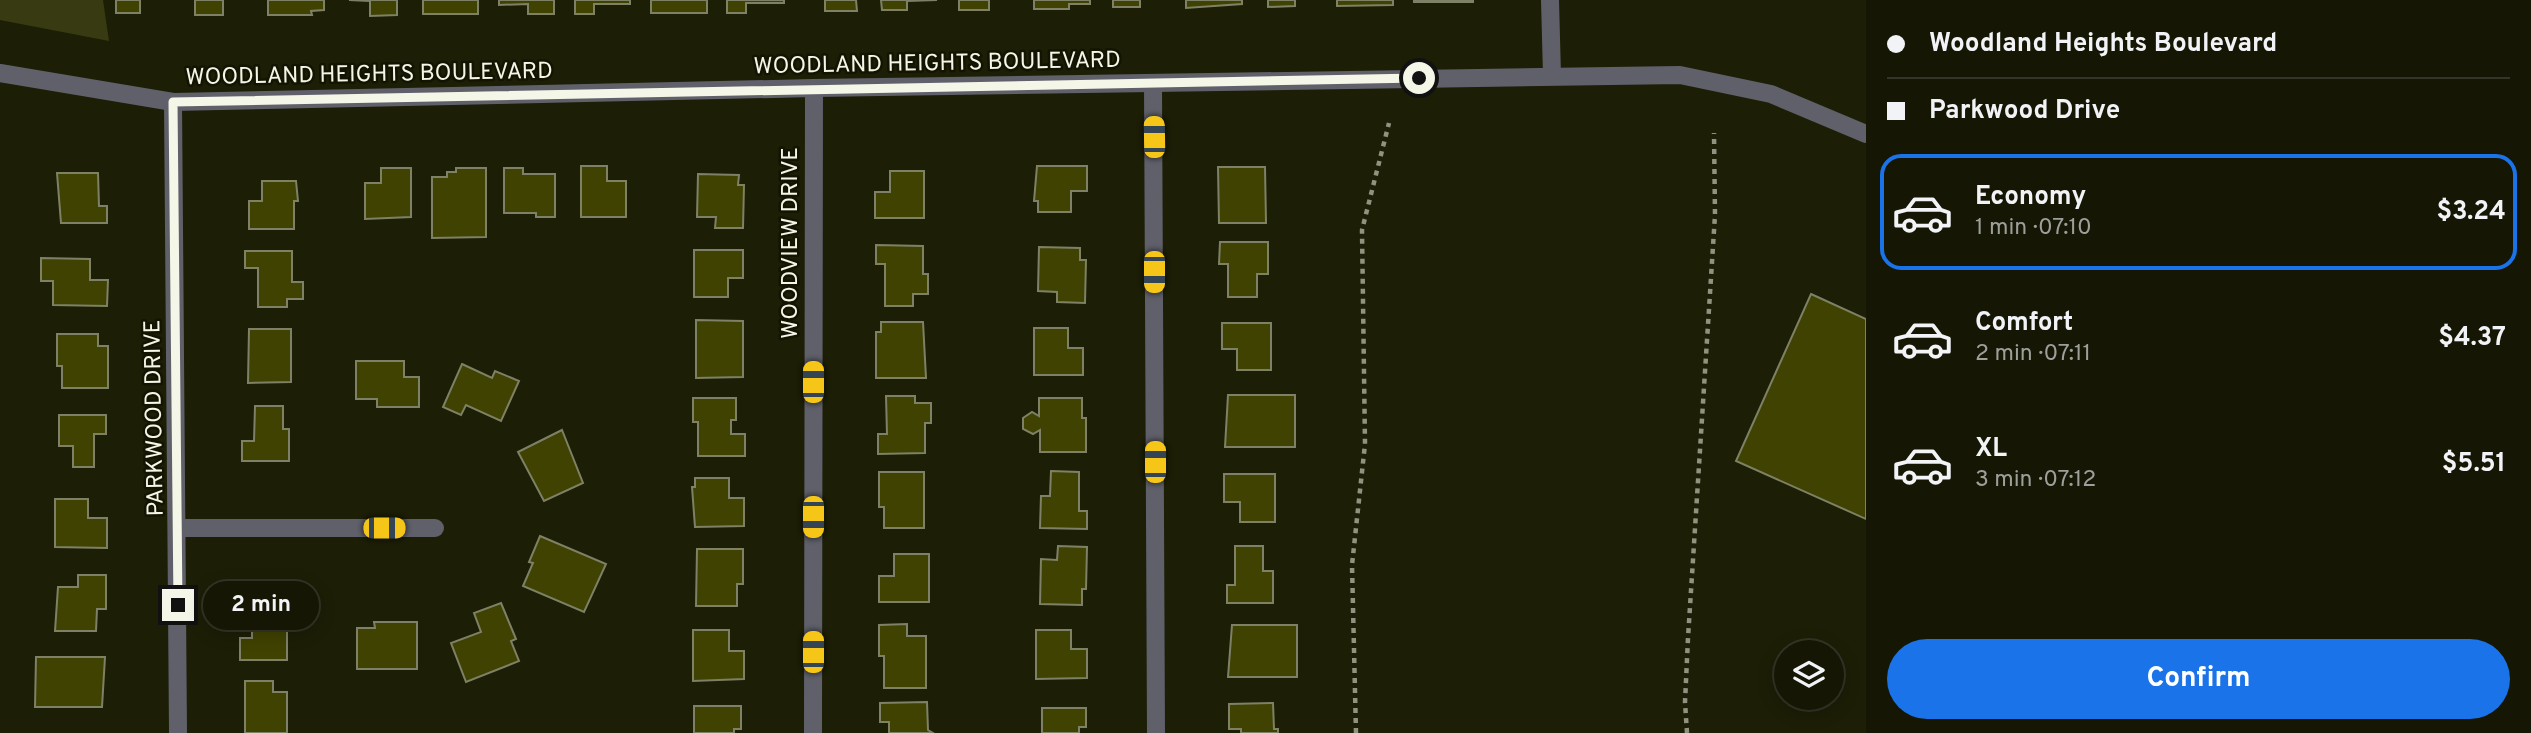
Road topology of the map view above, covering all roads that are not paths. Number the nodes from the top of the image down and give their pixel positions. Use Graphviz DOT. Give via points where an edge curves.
graph roads {
  1 [pos="1550,0"];
  2 [pos="0,73"];
  3 [pos="1552,75"];
  4 [pos="1153,83"];
  5 [pos="814,88"];
  6 [pos="173,102"];
  7 [pos="1866,134"];
  8 [pos="178,528"];
  9 [pos="435,528"];
  10 [pos="178,733"];
  11 [pos="813,733"];
  12 [pos="1156,733"];
  1 -- 3 [label="street"];
  2 -- 6 [label="street, WOODLAND HEIGHTS BOULEVARD"];
  3 -- 4 [label="street, WOODLAND HEIGHTS BOULEVARD"];
  3 -- 7 [label="street, WOODLAND HEIGHTS BOULEVARD" via="1680,75 1770,94"];
  4 -- 5 [label="street, WOODLAND HEIGHTS BOULEVARD"];
  4 -- 12 [label="street"];
  5 -- 6 [label="street, WOODLAND HEIGHTS BOULEVARD"];
  5 -- 11 [label="street, WOODVIEW DRIVE"];
  6 -- 8 [label="street, PARKWOOD DRIVE"];
  8 -- 9 [label="street"];
  8 -- 10 [label="street, PARKWOOD DRIVE"];
}
